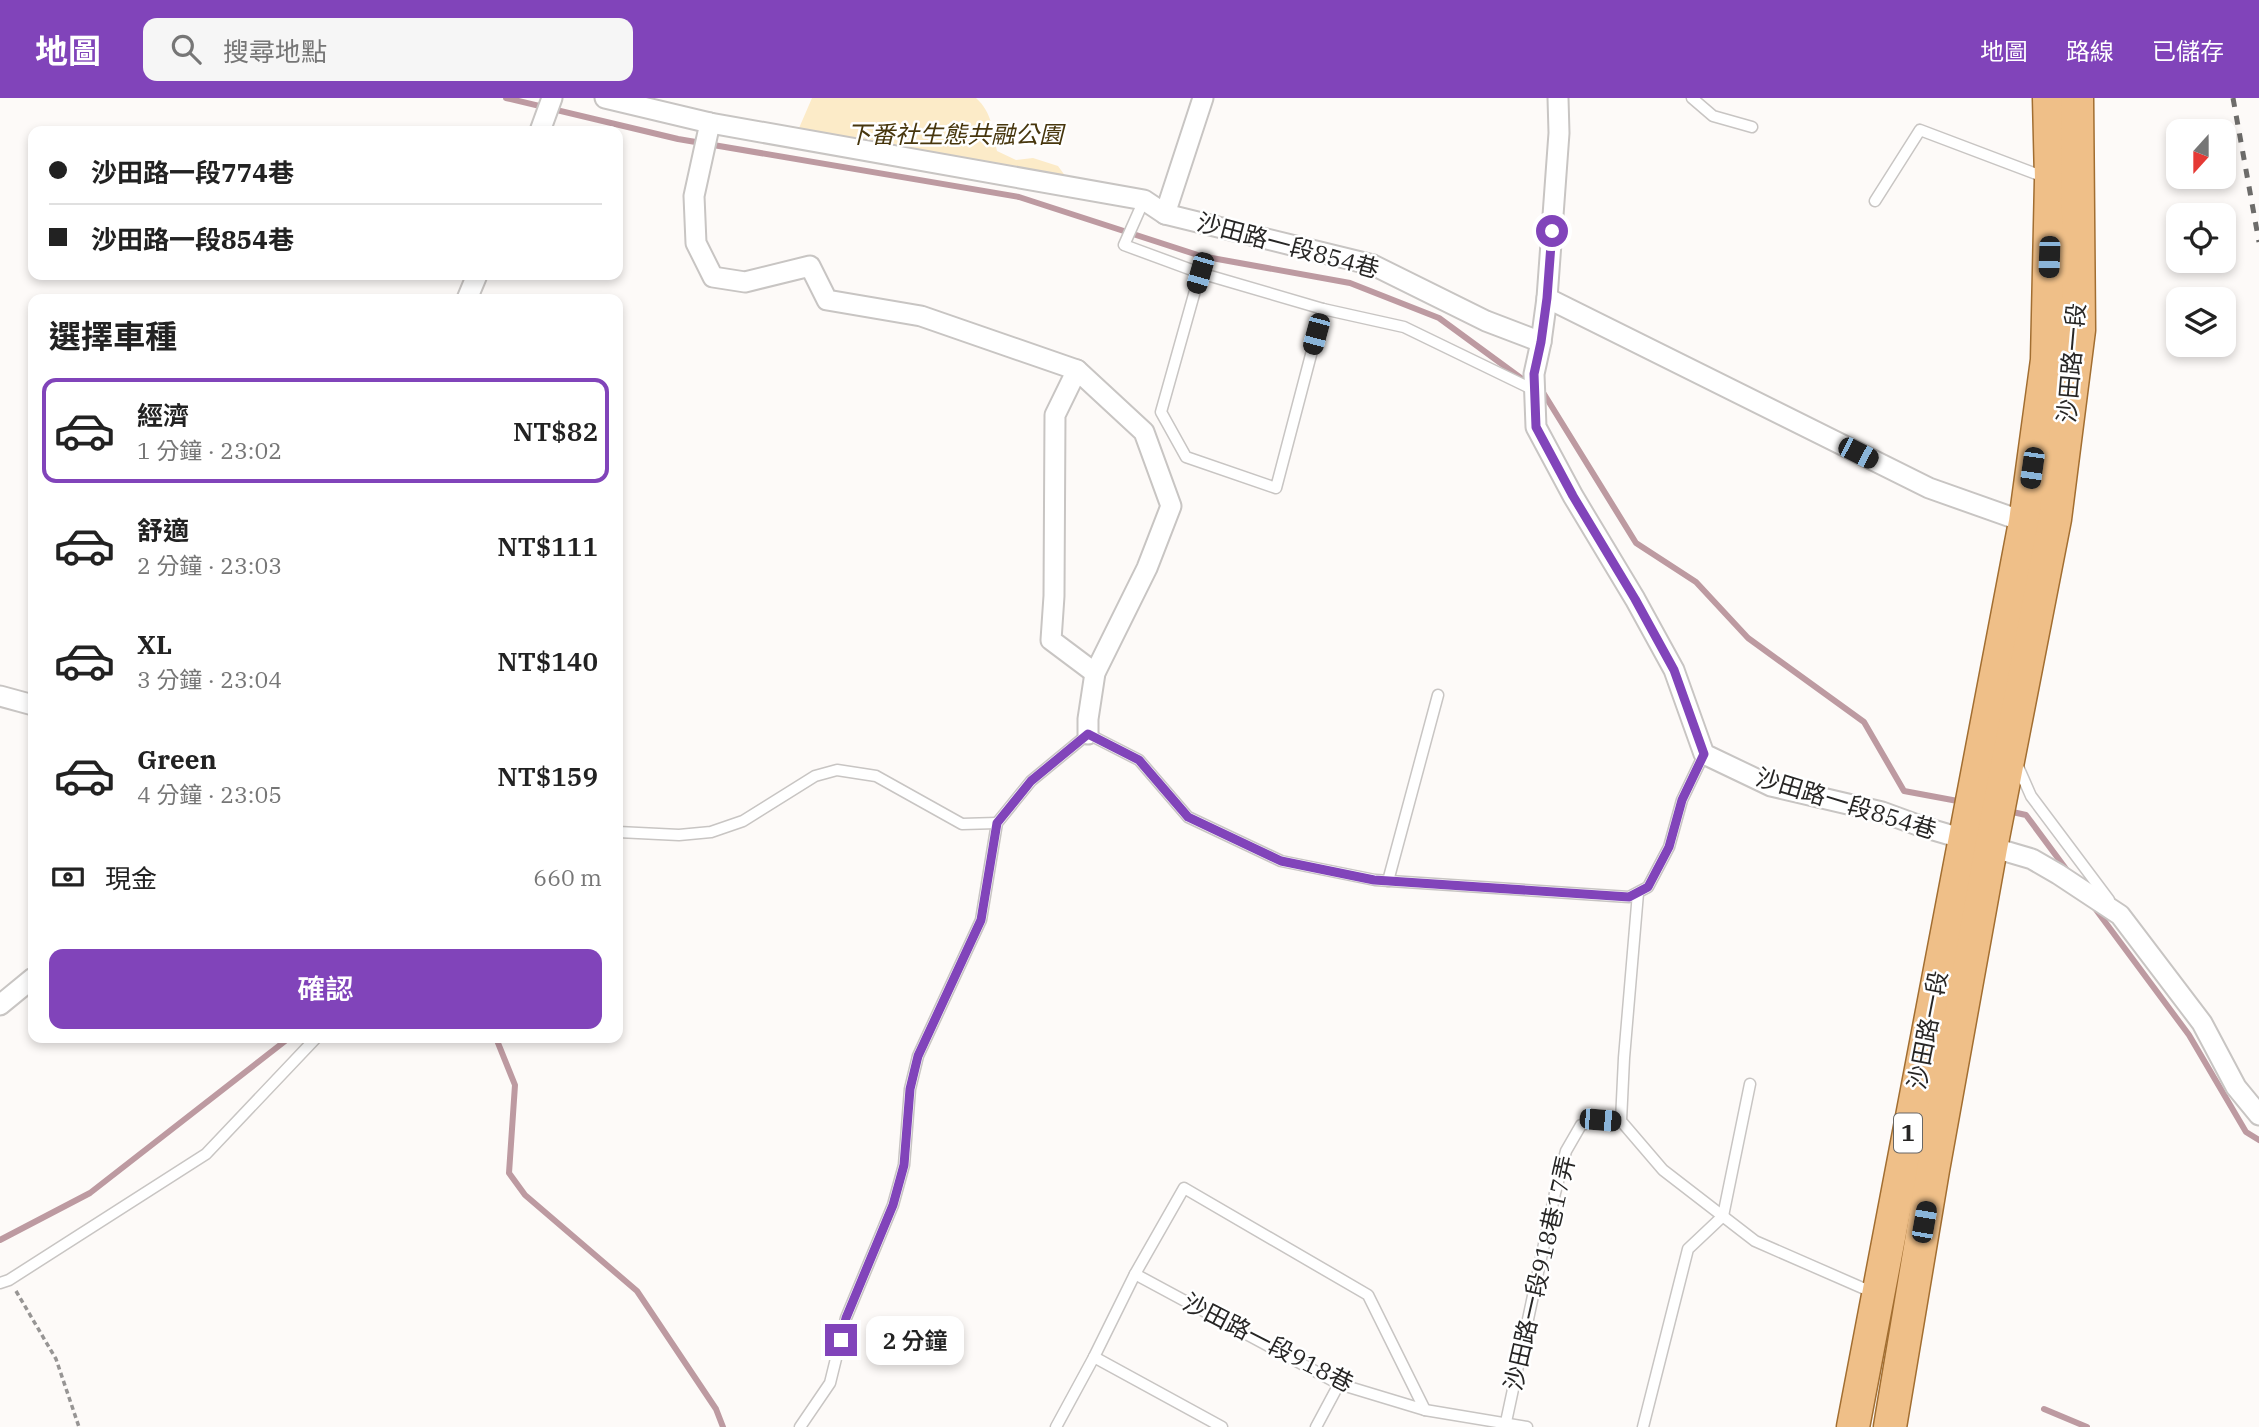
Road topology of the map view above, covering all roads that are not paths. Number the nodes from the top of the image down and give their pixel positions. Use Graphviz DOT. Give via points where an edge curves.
graph roads {
  1 [pos="552,98"];
  2 [pos="604,98"];
  3 [pos="1203,98"];
  4 [pos="1558,98"];
  5 [pos="1692,98"];
  6 [pos="2049,98"];
  7 [pos="2077,98"];
  8 [pos="710,123"];
  9 [pos="542,126"];
  10 [pos="1752,127"];
  11 [pos="2051,180"];
  12 [pos="1144,200"];
  13 [pos="1875,201"];
  14 [pos="1165,214"];
  15 [pos="1200,273"];
  16 [pos="1547,298"];
  17 [pos="1323,309"];
  18 [pos="1541,342"];
  19 [pos="1077,370"];
  20 [pos="1535,390"];
  21 [pos="2025,522"];
  22 [pos="1095,673"];
  23 [pos="1438,695"];
  24 [pos="0,696"];
  25 [pos="28,704"];
  26 [pos="1088,734"];
  27 [pos="2010,748"];
  28 [pos="1704,754"];
  29 [pos="1989,785"];
  30 [pos="997,823"];
  31 [pos="623,832"];
  32 [pos="1978,844"];
  33 [pos="1388,881"];
  34 [pos="1638,893"];
  35 [pos="2120,915"];
  36 [pos="28,982"];
  37 [pos="0,1005"];
  38 [pos="311,1043"];
  39 [pos="1750,1084"];
  40 [pos="2259,1115"];
  41 [pos="1621,1121"];
  42 [pos="1723,1216"];
  43 [pos="1135,1274"];
  44 [pos="5,1281"];
  45 [pos="1878,1294"];
  46 [pos="1094,1357"];
  47 [pos="1339,1384"];
  48 [pos="1425,1410"];
  49 [pos="1506,1422"];
  50 [pos="800,1427"];
  51 [pos="1056,1427"];
  52 [pos="1222,1427"];
  53 [pos="1316,1427"];
  54 [pos="1527,1427"];
  55 [pos="1643,1427"];
  56 [pos="1853,1427"];
  57 [pos="1890,1427"];
  1 -- 9 [label="street"];
  2 -- 8 [label="street, 沙田路一段854巷"];
  3 -- 14 [label="street"];
  4 -- 16 [label="street"];
  5 -- 10 [label="lane" via="1713,116"];
  6 -- 11 [label="main road, 沙田路一段 / 1"];
  7 -- 27 [label="main road, 沙田路一段 / 1" via="2079,330 2055,519"];
  8 -- 12 [label="street, 沙田路一段854巷"];
  8 -- 19 [label="street" via="694,196 696,243 713,277 745,282 810,266 827,300 921,316"];
  11 -- 13 [label="lane" via="1920,130"];
  11 -- 21 [label="main road, 沙田路一段 / 1" via="2047,360"];
  12 -- 14 [label="street, 沙田路一段854巷"];
  12 -- 15 [label="lane, 沙田路一段854巷" via="1124,245"];
  14 -- 18 [label="street, 沙田路一段854巷" via="1373,265 1486,321"];
  15 -- 17 [label="lane, 沙田路一段854巷"];
  15 -- 17 [label="lane" via="1161,412 1186,457 1276,488"];
  16 -- 18 [label="street"];
  16 -- 21 [label="street" via="1929,488"];
  17 -- 20 [label="lane, 沙田路一段854巷" via="1404,327"];
  18 -- 20 [label="street"];
  19 -- 22 [label="street" via="1055,415 1051,640"];
  19 -- 22 [label="street" via="1143,432 1171,506 1147,568"];
  20 -- 28 [label="street" via="1536,427 1674,670"];
  21 -- 29 [label="main road, 沙田路一段 / 1"];
  22 -- 26 [label="street"];
  23 -- 33 [label="lane"];
  24 -- 25 [label="street"];
  26 -- 30 [label="lane" via="1031,781"];
  26 -- 33 [label="lane" via="1139,760 1188,817 1281,861"];
  27 -- 29 [label="main road, 沙田路一段 / 1"];
  27 -- 35 [label="lane" via="2032,796"];
  28 -- 32 [label="street, 沙田路一段854巷" via="1771,786 1882,812"];
  28 -- 34 [label="lane" via="1682,800 1669,847 1648,887"];
  29 -- 32 [label="main road, 1"];
  30 -- 31 [label="lane" via="962,824 876,776 836,770 815,776 743,821 710,832"];
  30 -- 50 [label="lane" via="981,920 918,1056 910,1089 904,1165 893,1205 846,1318 830,1383"];
  32 -- 35 [label="street, 沙田路一段854巷" via="2032,859"];
  32 -- 45 [label="main road, 沙田路一段 / 1"];
  32 -- 57 [label="main road, 沙田路一段 / 1" via="1933,1170"];
  33 -- 34 [label="lane" via="1629,897"];
  34 -- 41 [label="lane"];
  35 -- 40 [label="street" via="2202,1023 2236,1087"];
  36 -- 37 [label="street"];
  38 -- 44 [label="lane" via="206,1154"];
  39 -- 42 [label="lane"];
  41 -- 42 [label="lane" via="1663,1170"];
  41 -- 49 [label="lane, 沙田路一段918巷17弄" via="1581,1125 1566,1151"];
  42 -- 45 [label="lane" via="1755,1241"];
  42 -- 55 [label="lane" via="1688,1249"];
  43 -- 46 [label="lane"];
  43 -- 47 [label="lane, 沙田路一段918巷"];
  43 -- 48 [label="lane" via="1184,1188 1368,1295"];
  45 -- 56 [label="main road, 沙田路一段 / 1"];
  46 -- 51 [label="lane"];
  46 -- 52 [label="lane"];
  47 -- 48 [label="lane, 沙田路一段918巷"];
  47 -- 53 [label="lane"];
  48 -- 49 [label="lane, 沙田路一段918巷"];
  49 -- 54 [label="lane, 沙田路一段918巷"];
}
